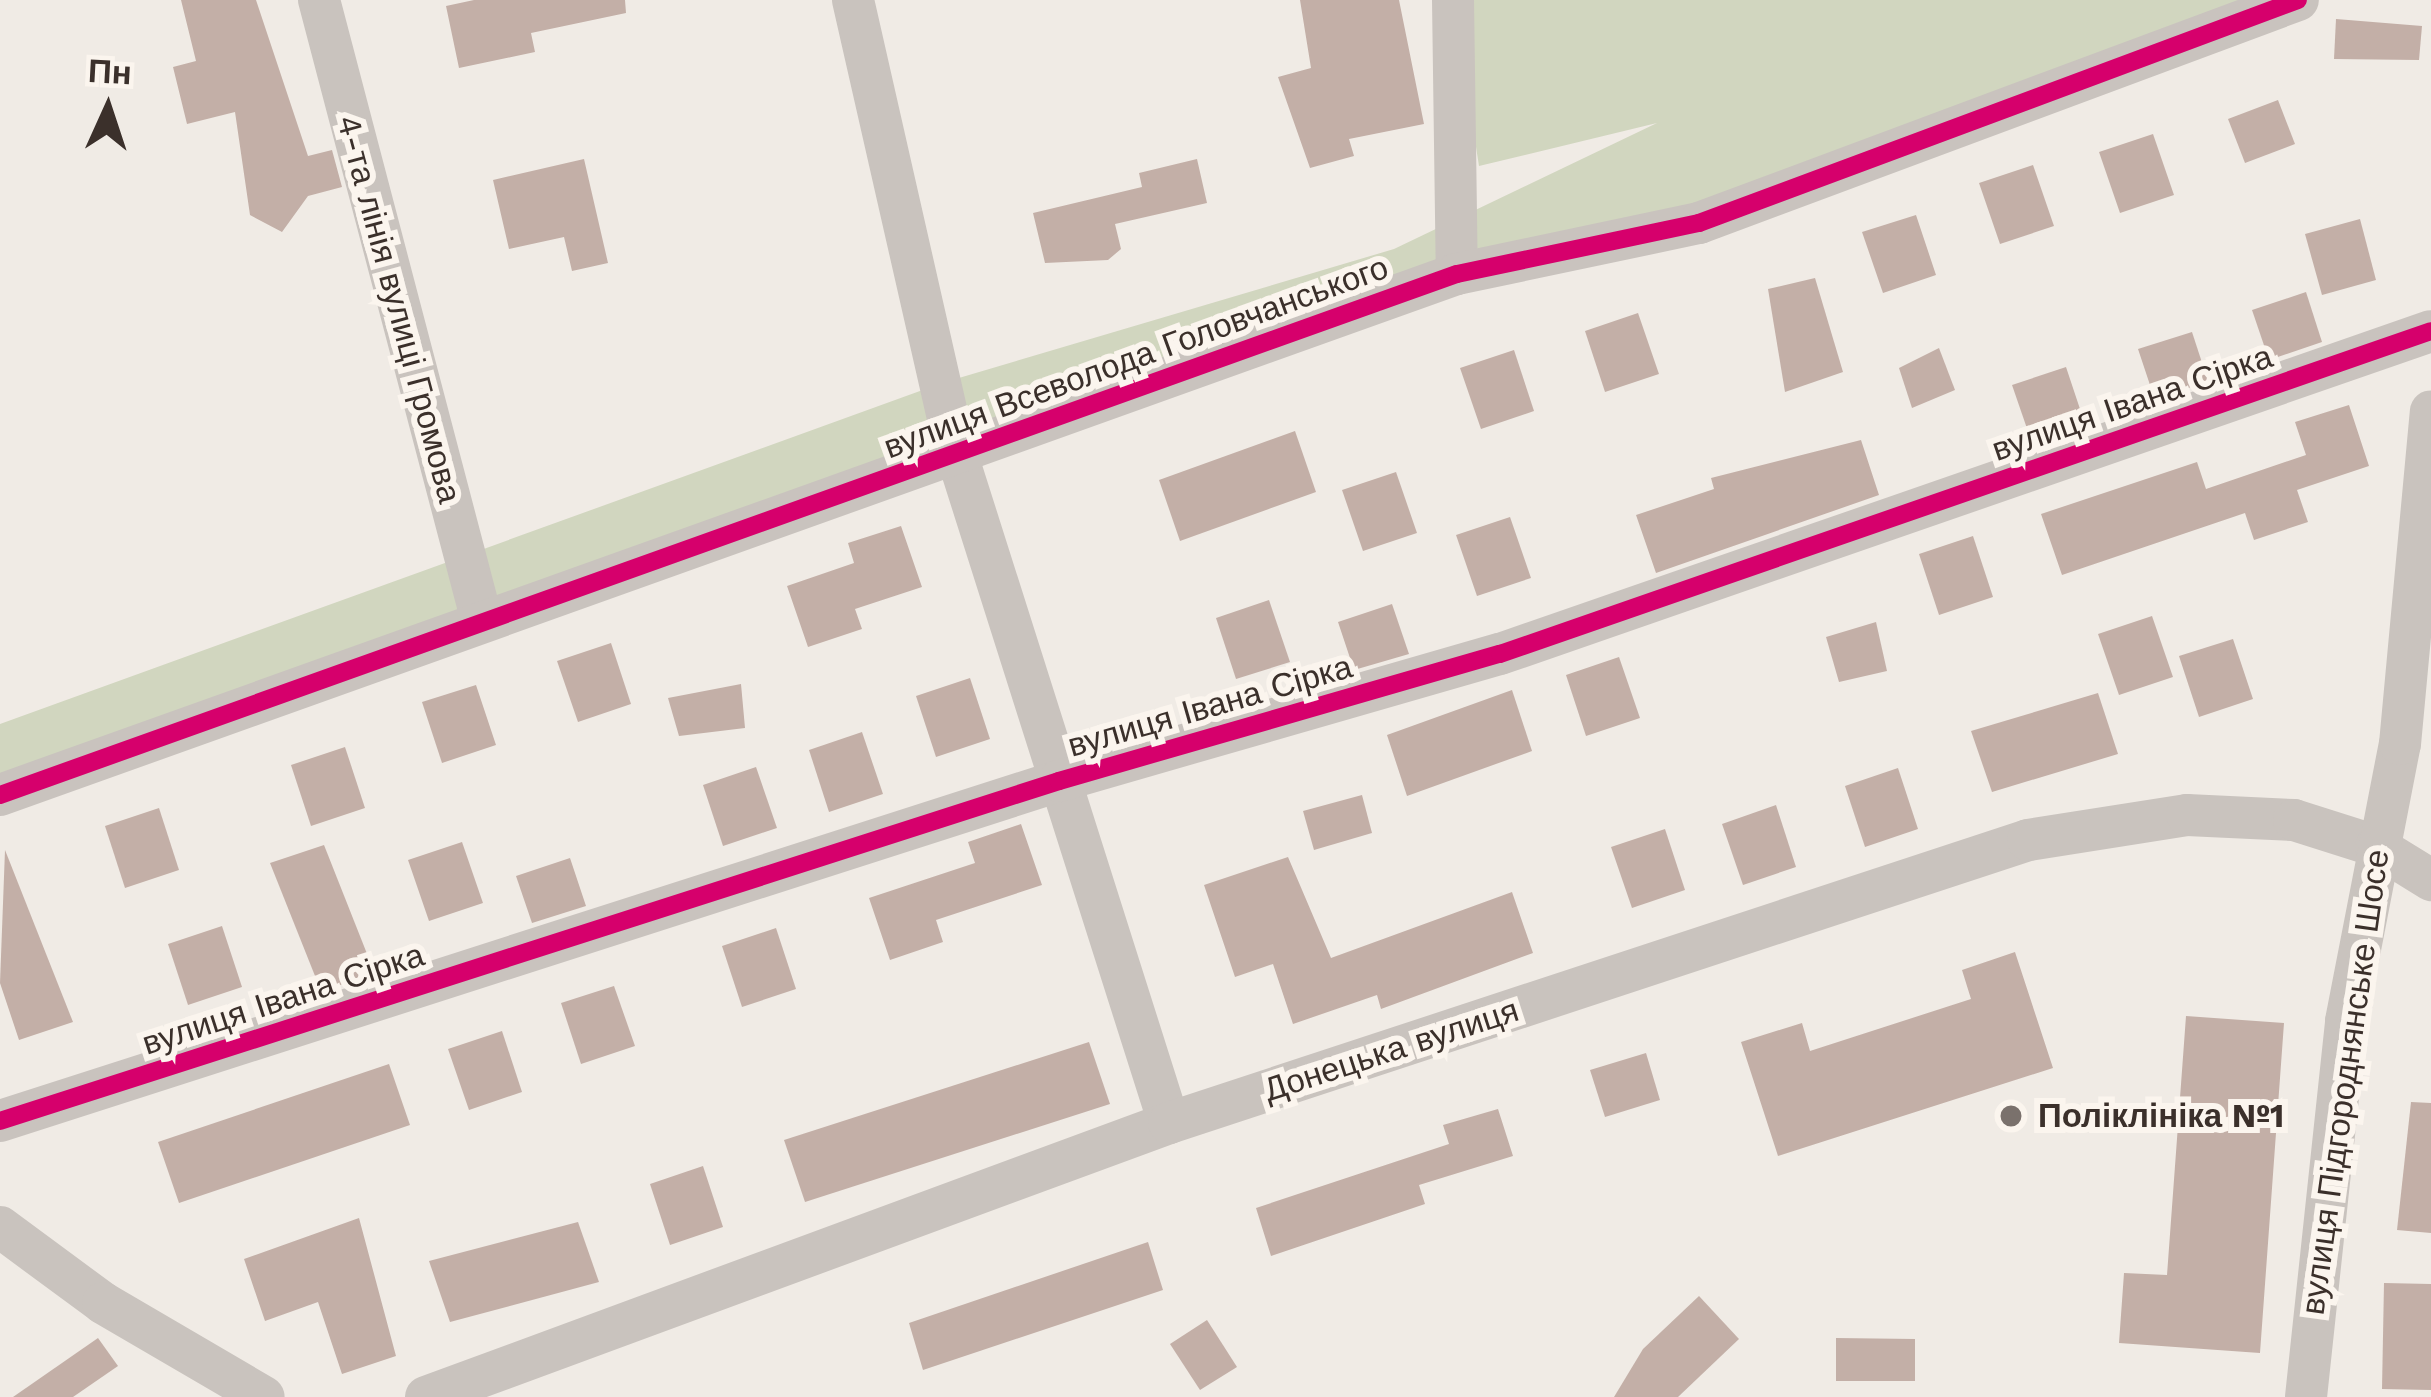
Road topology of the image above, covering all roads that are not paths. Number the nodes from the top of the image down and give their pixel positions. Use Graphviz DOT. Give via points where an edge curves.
graph roads {
  1 [pos="319,0"];
  2 [pos="853,0"];
  3 [pos="1453,0"];
  4 [pos="2298,0"];
  5 [pos="1457,274"];
  6 [pos="2431,331"];
  7 [pos="2431,411"];
  8 [pos="956,452"];
  9 [pos="481,617"];
  10 [pos="1059,781"];
  11 [pos="0,795"];
  12 [pos="2376,845"];
  13 [pos="2431,880"];
  14 [pos="0,1121"];
  15 [pos="1169,1123"];
  16 [pos="0,1227"];
  17 [pos="264,1397"];
  18 [pos="426,1397"];
  19 [pos="2306,1397"];
  1 -- 9 [label="street, 4-та лінія вулиці Громова"];
  2 -- 8 [label="street"];
  3 -- 5 [label="street"];
  4 -- 5 [label="street, вулиця Всеволода Головчанського" via="1699,223"];
  5 -- 8 [label="street, вулиця Всеволода Головчанського"];
  6 -- 10 [label="street, вулиця Івана Сірка" via="1500,654"];
  7 -- 12 [label="street, вулиця Підгороднянське Шосе" via="2400,744"];
  8 -- 9 [label="street, вулиця Всеволода Головчанського"];
  8 -- 10 [label="street"];
  9 -- 11 [label="street, вулиця Всеволода Головчанського"];
  10 -- 14 [label="street, вулиця Івана Сірка"];
  10 -- 15 [label="street"];
  12 -- 13 [label="street, Донецька вулиця"];
  12 -- 15 [label="street, Донецька вулиця" via="2294,820 2187,815 2028,839"];
  12 -- 19 [label="street, вулиця Підгороднянське Шосе"];
  15 -- 18 [label="street, Донецька вулиця"];
  16 -- 17 [label="street" via="103,1304"];
}
